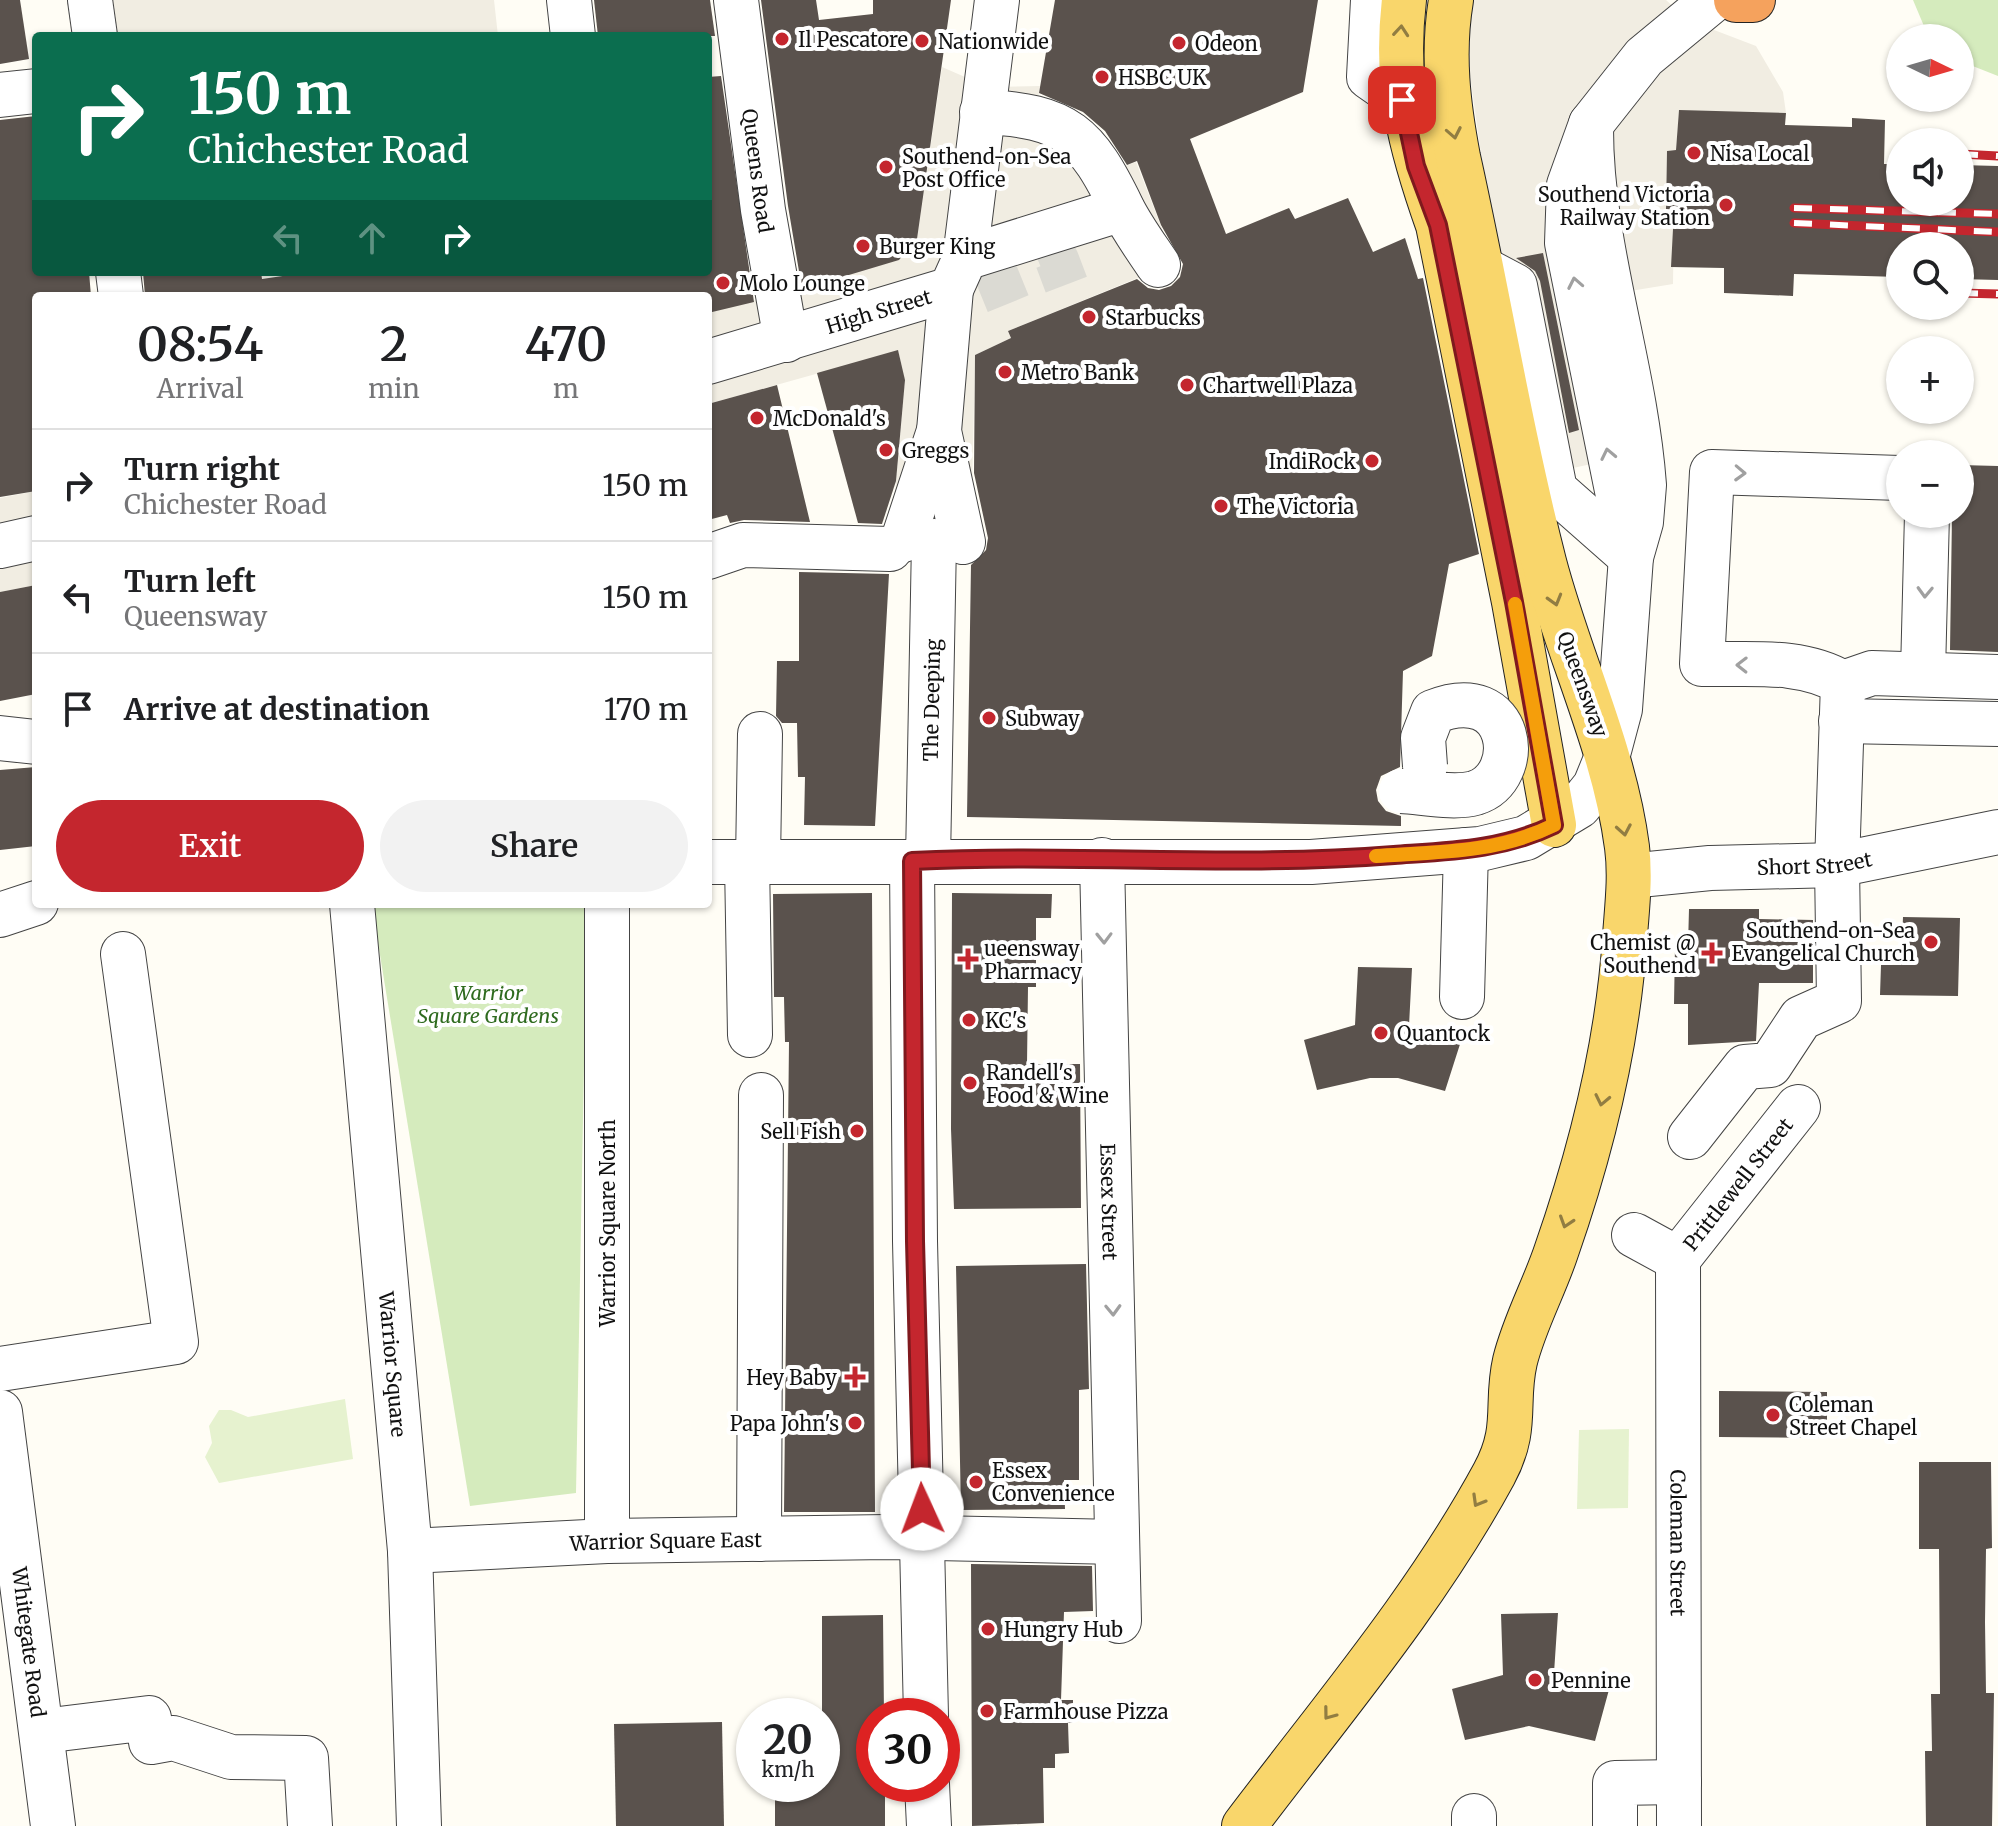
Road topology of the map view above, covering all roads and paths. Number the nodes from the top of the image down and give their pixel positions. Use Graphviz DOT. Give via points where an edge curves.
graph roads {
  1 [pos="90,0"];
  2 [pos="569,0"];
  3 [pos="736,0"];
  4 [pos="997,0"];
  5 [pos="1373,0"];
  6 [pos="1404,0"];
  7 [pos="1451,0"];
  8 [pos="1713,0"];
  9 [pos="1736,0"];
  10 [pos="1753,0"];
  11 [pos="94,32"];
  12 [pos="573,32"];
  13 [pos="32,91"];
  14 [pos="0,95"];
  15 [pos="1402,100"];
  16 [pos="982,112"];
  17 [pos="1122,209"];
  18 [pos="1158,265"];
  19 [pos="1483,269"];
  20 [pos="958,274"];
  21 [pos="786,340"];
  22 [pos="712,361"];
  23 [pos="1536,396"];
  24 [pos="939,431"];
  25 [pos="1518,440"];
  26 [pos="1886,478"];
  27 [pos="1927,528"];
  28 [pos="32,539"];
  29 [pos="923,543"];
  30 [pos="0,546"];
  31 [pos="712,556"];
  32 [pos="1631,557"];
  33 [pos="1923,672"];
  34 [pos="1998,677"];
  35 [pos="1834,691"];
  36 [pos="1998,724"];
  37 [pos="760,734"];
  38 [pos="0,738"];
  39 [pos="32,742"];
  40 [pos="1608,754"];
  41 [pos="1413,778"];
  42 [pos="1554,825"];
  43 [pos="1998,832"];
  44 [pos="1458,850"];
  45 [pos="1102,860"];
  46 [pos="920,861"];
  47 [pos="737,862"];
  48 [pos="1837,865"];
  49 [pos="1629,876"];
  50 [pos="0,888"];
  51 [pos="32,892"];
  52 [pos="32,904"];
  53 [pos="352,908"];
  54 [pos="607,908"];
  55 [pos="0,915"];
  56 [pos="123,954"];
  57 [pos="1462,997"];
  58 [pos="750,1035"];
  59 [pos="761,1095"];
  60 [pos="1798,1107"];
  61 [pos="1690,1137"];
  62 [pos="1634,1235"];
  63 [pos="1678,1259"];
  64 [pos="0,1369"];
  65 [pos="0,1412"];
  66 [pos="759,1539"];
  67 [pos="923,1539"];
  68 [pos="607,1541"];
  69 [pos="1117,1542"];
  70 [pos="410,1551"];
  71 [pos="1119,1621"];
  72 [pos="926,1698"];
  73 [pos="43,1731"];
  74 [pos="1679,1782"];
  75 [pos="928,1802"];
  76 [pos="53,1826"];
  77 [pos="310,1826"];
  78 [pos="419,1826"];
  79 [pos="929,1826"];
  80 [pos="1244,1826"];
  81 [pos="1615,1826"];
  82 [pos="1679,1826"];
  1 -- 11 [label="street"];
  2 -- 12 [label="street"];
  3 -- 21 [label="street, Queens Road"];
  4 -- 16 [label="street"];
  5 -- 15 [label="street" via="1369,77"];
  15 -- 6 [label="main road, one-way" via="1399,39"];
  7 -- 19 [label="main road, Queensway, one-way" via="1444,41 1448,101"];
  8 -- 32 [label="street" via="1644,57 1591,124 1569,185 1567,243"];
  9 -- 10 [label="highway"];
  13 -- 14 [label="street"];
  15 -- 42 [label="main road" via="1416,166 1438,225"];
  16 -- 17 [label="street" via="1012,113 1074,135 1101,163"];
  16 -- 20 [label="street"];
  17 -- 18 [label="street"];
  17 -- 20 [label="street, High Street"];
  19 -- 23 [label="street" via="1515,286"];
  19 -- 25 [label="main road, Queensway"];
  20 -- 21 [label="street, High Street"];
  20 -- 24 [label="street"];
  21 -- 22 [label="street, High Street"];
  23 -- 25 [label="street"];
  23 -- 32 [label="street" via="1555,490"];
  24 -- 29 [label="street"];
  24 -- 29 [label="street"];
  25 -- 40 [label="main road, Queensway, one-way" via="1563,628"];
  35 -- 26 [label="street, one-way" via="1702,664 1712,472"];
  27 -- 33 [label="street, one-way"];
  28 -- 30 [label="street"];
  29 -- 31 [label="street" via="743,545"];
  29 -- 46 [label="street, The Deeping"];
  32 -- 40 [label="street" via="1624,679"];
  33 -- 34 [label="street"];
  33 -- 35 [label="street" via="1872,673"];
  35 -- 36 [label="street" via="1898,722"];
  35 -- 48 [label="street"];
  37 -- 47 [label="street"];
  38 -- 39 [label="street"];
  40 -- 42 [label="street" via="1595,786"];
  40 -- 49 [label="main road, Queensway, one-way"];
  41 -- 44 [label="street"];
  42 -- 44 [label="street" via="1516,842"];
  43 -- 48 [label="street, Short Street"];
  44 -- 45 [label="street" via="1311,862"];
  44 -- 57 [label="street"];
  45 -- 46 [label="street"];
  45 -- 69 [label="street, Essex Street, one-way"];
  46 -- 47 [label="street"];
  46 -- 67 [label="street, The Deeping" via="915,1241"];
  47 -- 58 [label="street"];
  48 -- 49 [label="street, Short Street"];
  48 -- 61 [label="street" via="1839,1001 1801,1018 1770,1065 1745,1067"];
  49 -- 80 [label="main road, Queensway, one-way" via="1621,992 1600,1111 1514,1363 1511,1431 1497,1470 1409,1608"];
  50 -- 51 [label="street"];
  52 -- 55 [label="street"];
  53 -- 70 [label="street, Warrior Square"];
  54 -- 68 [label="street, Warrior Square North"];
  56 -- 64 [label="street" via="176,1342"];
  59 -- 66 [label="street"];
  60 -- 63 [label="street, Prittlewell Street"];
  62 -- 63 [label="street, Prittlewell Street"];
  63 -- 74 [label="street, Coleman Street"];
  65 -- 73 [label="street, Whitegate Road"];
  66 -- 67 [label="street, Warrior Square East"];
  66 -- 68 [label="street, Warrior Square East"];
  67 -- 69 [label="street"];
  67 -- 72 [label="street, The Deeping"];
  68 -- 70 [label="street, Warrior Square East"];
  69 -- 71 [label="street, Essex Street"];
  70 -- 78 [label="street, Warrior Square"];
  73 -- 76 [label="street, Whitegate Road"];
  73 -- 77 [label="street" via="149,1718 151,1742 173,1738 231,1757 306,1758"];
  74 -- 81 [label="street" via="1615,1783"];
  74 -- 82 [label="street, Coleman Street"];
  75 -- 79 [label="street"];
}
